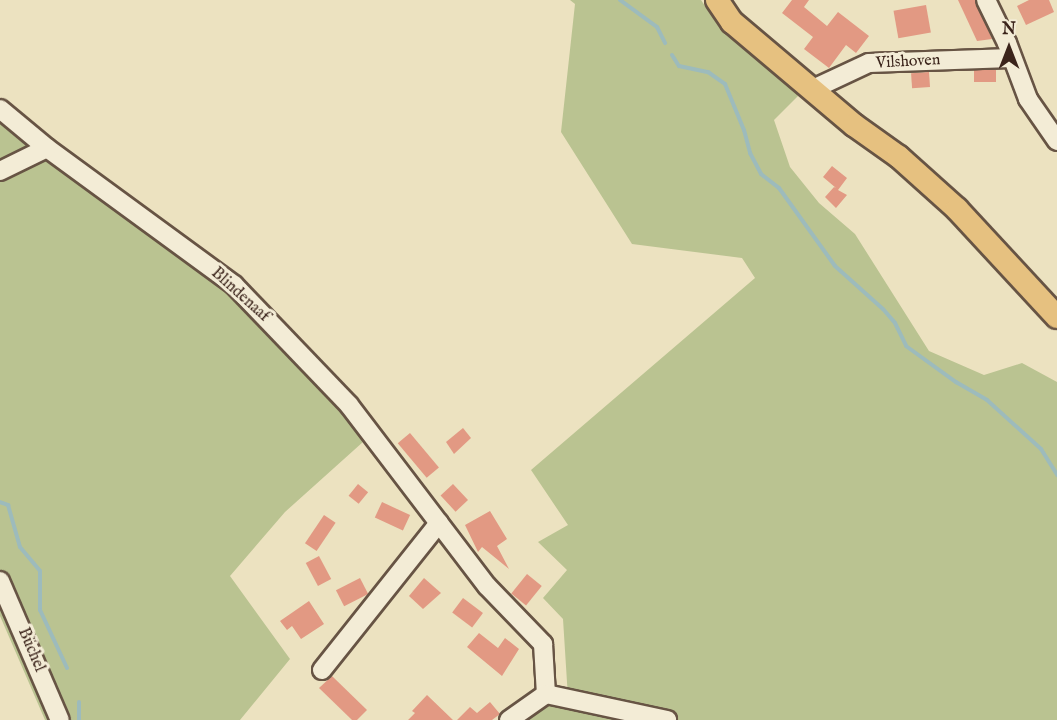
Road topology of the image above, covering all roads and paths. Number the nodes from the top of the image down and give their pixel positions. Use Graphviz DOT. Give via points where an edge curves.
graph roads {
  1 [pos="717,0"];
  2 [pos="986,0"];
  3 [pos="1011,58"];
  4 [pos="812,90"];
  5 [pos="0,109"];
  6 [pos="1057,141"];
  7 [pos="47,148"];
  8 [pos="0,171"];
  9 [pos="1057,317"];
  10 [pos="439,523"];
  11 [pos="0,581"];
  12 [pos="322,670"];
  13 [pos="546,693"];
  14 [pos="60,720"];
  15 [pos="509,720"];
  16 [pos="667,720"];
  1 -- 4 [label="main road" via="732,22"];
  2 -- 3 [label="street"];
  3 -- 4 [label="street, Vilshoven" via="869,63"];
  3 -- 6 [label="street" via="1028,99"];
  4 -- 9 [label="main road" via="957,208"];
  5 -- 7 [label="street, Blindenaaf"];
  7 -- 8 [label="street"];
  7 -- 10 [label="street, Blindenaaf" via="248,298 355,412"];
  10 -- 12 [label="street"];
  10 -- 13 [label="street, Blindenaaf" via="488,586 543,644"];
  11 -- 14 [label="street, Büchel"];
  13 -- 15 [label="street"];
  13 -- 16 [label="street"];
}
